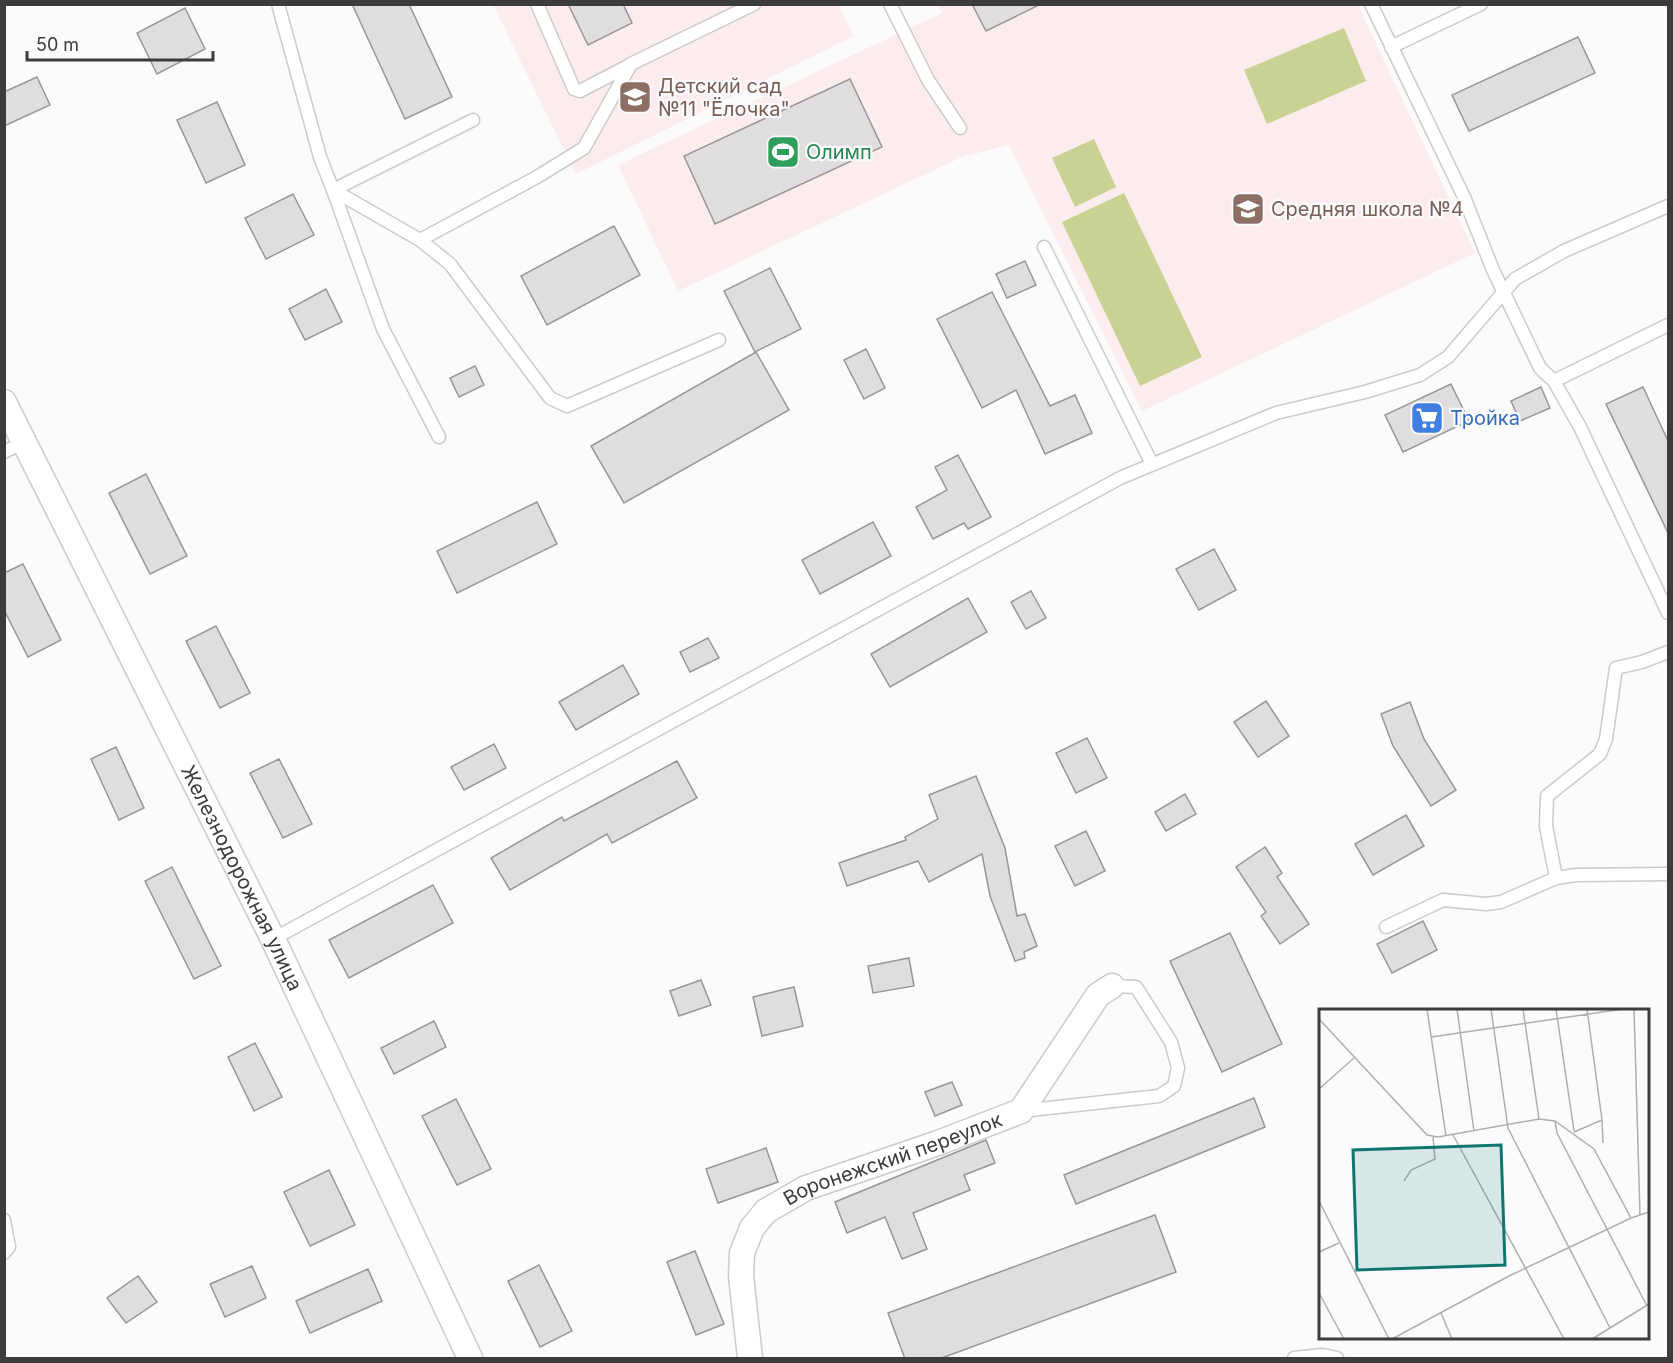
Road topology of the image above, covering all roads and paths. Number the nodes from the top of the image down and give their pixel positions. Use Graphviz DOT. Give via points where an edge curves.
graph roads {
  1 [pos="278,4"];
  2 [pos="537,4"];
  3 [pos="754,4"];
  4 [pos="890,4"];
  5 [pos="1371,4"];
  6 [pos="1481,4"];
  7 [pos="1391,47"];
  8 [pos="631,64"];
  9 [pos="473,120"];
  10 [pos="960,128"];
  11 [pos="333,190"];
  12 [pos="1668,206"];
  13 [pos="420,240"];
  14 [pos="1044,247"];
  15 [pos="1503,291"];
  16 [pos="1668,325"];
  17 [pos="719,340"];
  18 [pos="1554,381"];
  19 [pos="4,402"];
  20 [pos="439,437"];
  21 [pos="14,447"];
  22 [pos="1152,464"];
  23 [pos="1668,613"];
  24 [pos="1668,652"];
  25 [pos="1668,874"];
  26 [pos="1556,878"];
  27 [pos="1386,927"];
  28 [pos="273,939"];
  29 [pos="1112,986"];
  30 [pos="1021,1111"];
  31 [pos="4,1220"];
  32 [pos="4,1253"];
  33 [pos="470,1359"];
  34 [pos="750,1359"];
  35 [pos="1294,1359"];
  36 [pos="1337,1359"];
  1 -- 11 [label="lane" via="320,157"];
  2 -- 8 [label="lane" via="574,89 579,91"];
  3 -- 8 [label="lane"];
  4 -- 10 [label="lane" via="928,80"];
  5 -- 7 [label="lane"];
  6 -- 7 [label="lane"];
  7 -- 15 [label="lane" via="1464,197"];
  8 -- 13 [label="lane" via="584,147"];
  9 -- 11 [label="lane"];
  11 -- 13 [label="lane"];
  11 -- 20 [label="lane" via="383,329"];
  12 -- 15 [label="lane" via="1564,251 1515,279"];
  13 -- 17 [label="lane" via="450,264 550,398 567,406"];
  14 -- 22 [label="lane"];
  15 -- 18 [label="lane" via="1540,368"];
  15 -- 22 [label="lane" via="1448,357 1420,375 1276,413"];
  16 -- 18 [label="lane"];
  18 -- 23 [label="lane"];
  19 -- 21 [label="street, Железнодорожная улица"];
  21 -- 28 [label="street, Железнодорожная улица"];
  22 -- 28 [label="lane" via="1099,489"];
  24 -- 26 [label="lane" via="1616,668 1606,739 1600,754 1547,796 1546,826"];
  25 -- 26 [label="lane"];
  26 -- 27 [label="lane" via="1501,902 1443,900"];
  28 -- 33 [label="street, Железнодорожная улица"];
  29 -- 30 [label="street, Воронежский переулок" via="1098,995"];
  29 -- 30 [label="lane" via="1136,987 1171,1042 1178,1068 1174,1086 1159,1096"];
  30 -- 34 [label="street, Воронежский переулок" via="806,1188 766,1211 752,1228 742,1252"];
  31 -- 32 [label="lane" via="9,1247"];
  35 -- 36 [label="lane" via="1323,1355"];
}
